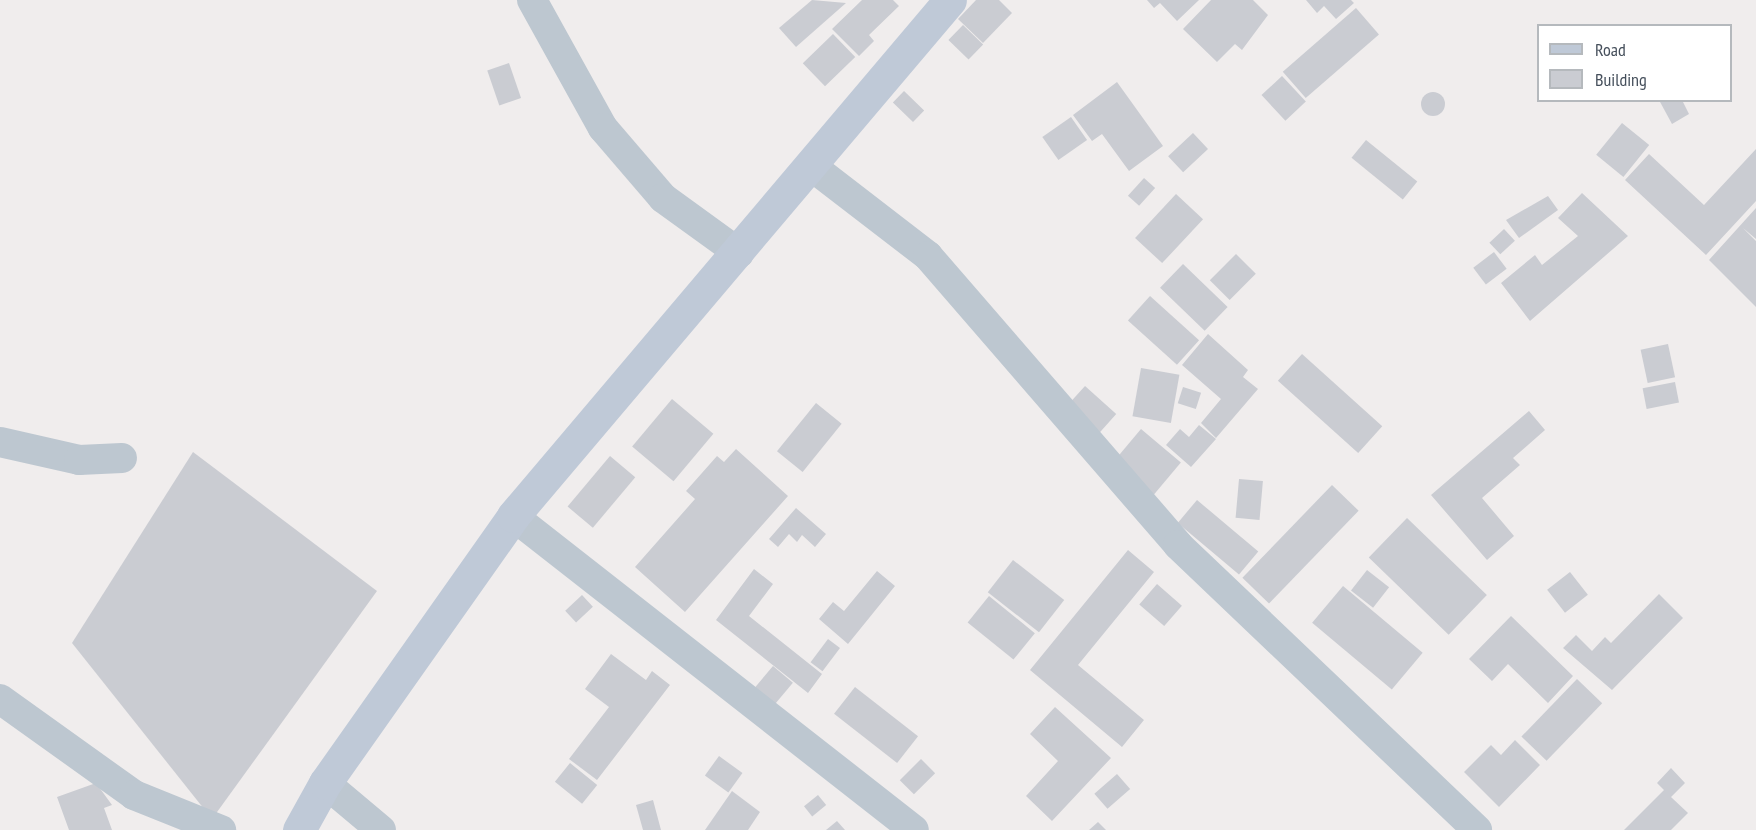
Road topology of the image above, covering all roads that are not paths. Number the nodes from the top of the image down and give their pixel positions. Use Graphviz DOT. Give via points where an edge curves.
graph roads {
  1 [pos="531,0"];
  2 [pos="950,0"];
  3 [pos="810,165"];
  4 [pos="739,253"];
  5 [pos="0,442"];
  6 [pos="122,458"];
  7 [pos="513,516"];
  8 [pos="0,699"];
  9 [pos="325,783"];
  10 [pos="221,830"];
  11 [pos="299,830"];
  12 [pos="381,830"];
  13 [pos="914,830"];
  14 [pos="1477,830"];
  1 -- 4 [label="street" via="603,128 663,198"];
  2 -- 3 [label="street"];
  3 -- 4 [label="street"];
  3 -- 14 [label="street" via="927,256 1178,545"];
  4 -- 7 [label="street"];
  5 -- 6 [label="street" via="79,460"];
  7 -- 9 [label="street"];
  7 -- 13 [label="street"];
  8 -- 10 [label="street" via="134,795"];
  9 -- 11 [label="street"];
  9 -- 12 [label="street"];
}
